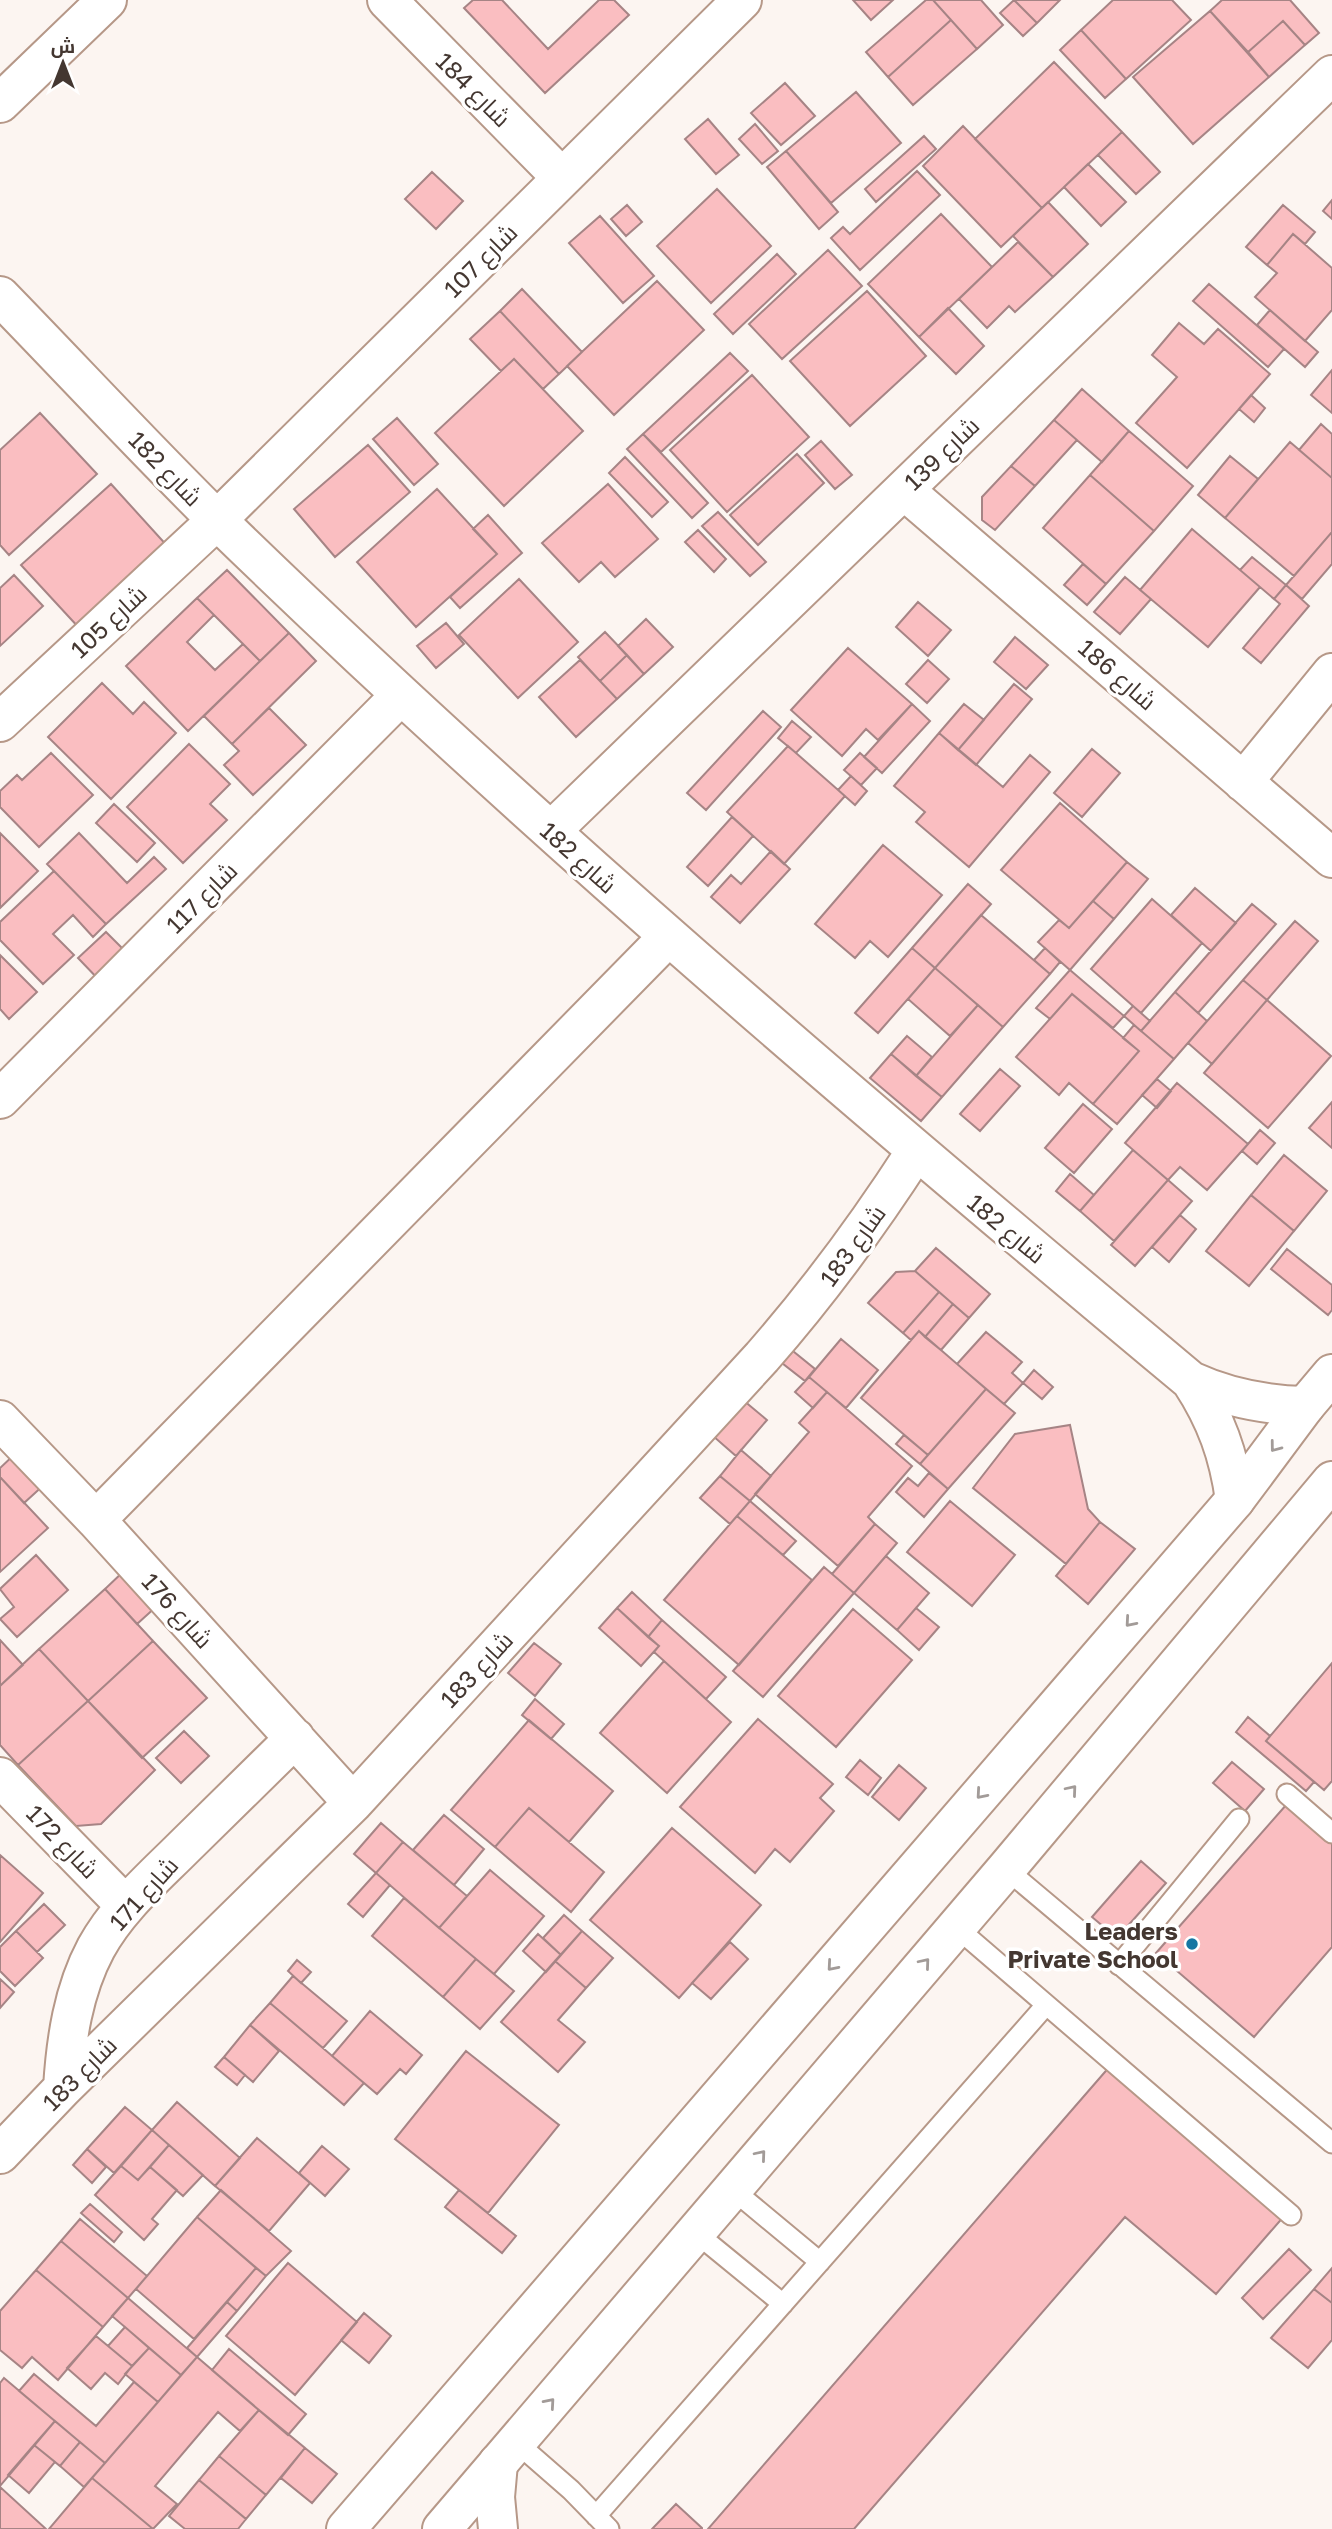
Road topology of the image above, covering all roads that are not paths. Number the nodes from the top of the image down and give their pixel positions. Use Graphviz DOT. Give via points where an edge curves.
graph roads {
  1 [pos="107,0"];
  2 [pos="387,0"];
  3 [pos="742,0"];
  4 [pos="1332,75"];
  5 [pos="0,103"];
  6 [pos="562,178"];
  7 [pos="0,296"];
  8 [pos="904,490"];
  9 [pos="217,520"];
  10 [pos="1332,673"];
  11 [pos="401,695"];
  12 [pos="1,718"];
  13 [pos="1243,782"];
  14 [pos="551,831"];
  15 [pos="1332,858"];
  16 [pos="668,937"];
  17 [pos="0,1099"];
  18 [pos="916,1151"];
  19 [pos="1332,1374"];
  20 [pos="1191,1381"];
  21 [pos="1305,1406"];
  22 [pos="0,1420"];
  23 [pos="1332,1481"];
  24 [pos="1235,1500"];
  25 [pos="96,1520"];
  26 [pos="295,1738"];
  27 [pos="0,1777"];
  28 [pos="1287,1794"];
  29 [pos="353,1803"];
  30 [pos="1239,1819"];
  31 [pos="1332,1833"];
  32 [pos="1006,1869"];
  33 [pos="125,1905"];
  34 [pos="956,1927"];
  35 [pos="1119,1965"];
  36 [pos="1046,2005"];
  37 [pos="63,2088"];
  38 [pos="1332,2143"];
  39 [pos="0,2154"];
  40 [pos="732,2189"];
  41 [pos="1291,2215"];
  42 [pos="695,2232"];
  43 [pos="820,2262"];
  44 [pos="783,2304"];
  45 [pos="507,2453"];
  46 [pos="603,2523"];
  47 [pos="346,2529"];
  48 [pos="442,2529"];
  49 [pos="498,2529"];
  1 -- 5 [label="street"];
  2 -- 6 [label="street, شارع 184"];
  3 -- 6 [label="street, شارع 107"];
  4 -- 8 [label="street, شارع 139"];
  6 -- 9 [label="street, شارع 107"];
  7 -- 9 [label="street, شارع 182"];
  8 -- 13 [label="street, شارع 186"];
  8 -- 14 [label="street, شارع 139"];
  9 -- 11 [label="street, شارع 182"];
  9 -- 12 [label="street, شارع 105"];
  10 -- 13 [label="street"];
  11 -- 14 [label="street, شارع 182"];
  11 -- 17 [label="street, شارع 117"];
  13 -- 15 [label="street, شارع 186"];
  14 -- 16 [label="street, شارع 182"];
  16 -- 18 [label="street, شارع 182"];
  16 -- 25 [label="street"];
  18 -- 20 [label="street, شارع 182"];
  18 -- 29 [label="street, شارع 183" via="805,1308"];
  19 -- 21 [label="street"];
  20 -- 21 [label="street, شارع 182" via="1246,1401"];
  20 -- 24 [label="street, شارع 182" via="1222,1437"];
  21 -- 24 [label="street, one-way"];
  22 -- 25 [label="street, شارع 176"];
  32 -- 23 [label="street, one-way"];
  24 -- 47 [label="street, one-way"];
  25 -- 26 [label="street, شارع 176"];
  26 -- 29 [label="street, شارع 176"];
  26 -- 33 [label="street, شارع 171"];
  27 -- 33 [label="street, شارع 172"];
  28 -- 31 [label="lane"];
  29 -- 37 [label="street, شارع 183"];
  30 -- 35 [label="lane"];
  32 -- 34 [label="street"];
  32 -- 35 [label="lane"];
  33 -- 37 [label="street, شارع 171" via="96,1948 82,1982 71,2016"];
  34 -- 36 [label="lane"];
  40 -- 34 [label="street, one-way"];
  35 -- 38 [label="lane"];
  36 -- 41 [label="lane"];
  36 -- 43 [label="lane"];
  37 -- 39 [label="street, شارع 183"];
  40 -- 42 [label="street"];
  40 -- 43 [label="lane"];
  42 -- 44 [label="lane"];
  45 -- 42 [label="street, one-way"];
  43 -- 44 [label="lane"];
  44 -- 46 [label="lane"];
  45 -- 46 [label="lane" via="571,2490"];
  45 -- 48 [label="street"];
  45 -- 49 [label="street" via="495,2497"];
}
